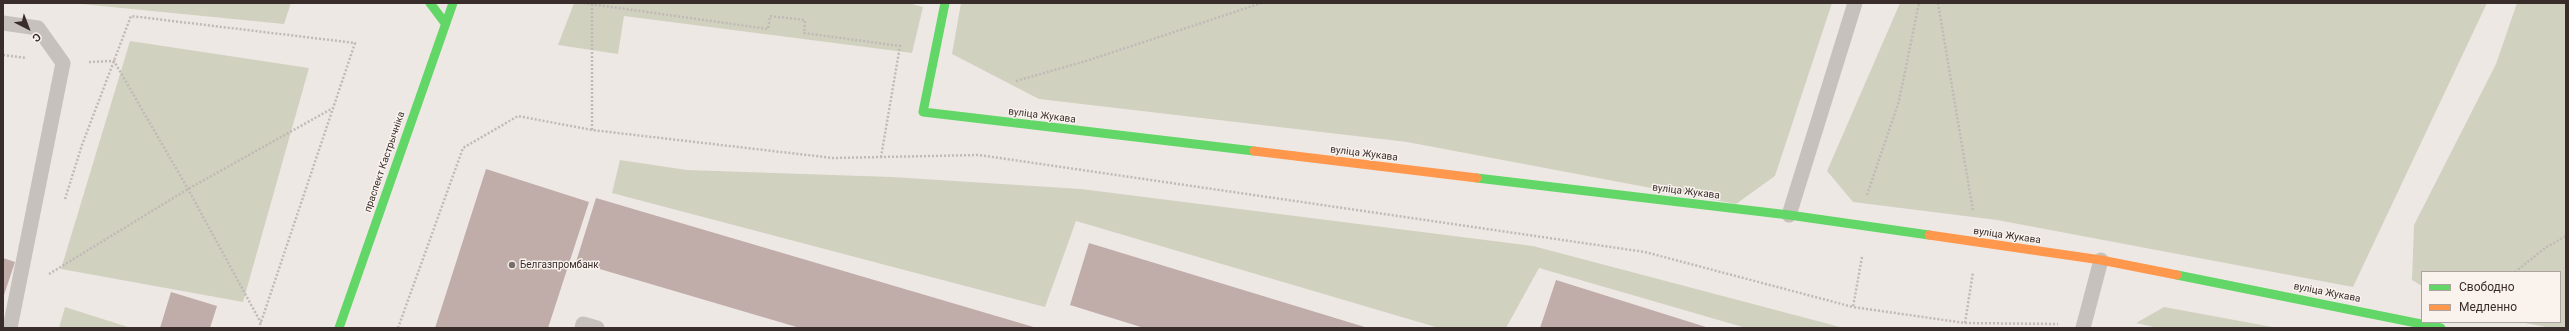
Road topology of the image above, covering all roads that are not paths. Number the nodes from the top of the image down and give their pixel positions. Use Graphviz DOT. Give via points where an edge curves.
graph roads {
  1 [pos="430,3"];
  2 [pos="452,3"];
  3 [pos="945,3"];
  4 [pos="1855,3"];
  5 [pos="3,23"];
  6 [pos="445,23"];
  7 [pos="1789,215"];
  8 [pos="2101,260"];
  9 [pos="2392,324"];
  10 [pos="2084,326"];
  11 [pos="10,328"];
  12 [pos="339,328"];
  13 [pos="582,328"];
  14 [pos="597,328"];
  15 [pos="2441,328"];
  1 -- 6 [label="street"];
  2 -- 6 [label="street, праспект Кастрычніка"];
  3 -- 7 [label="street, вуліца Жукава" via="923,112"];
  4 -- 7 [label="lane"];
  5 -- 11 [label="lane" via="38,28 63,63"];
  6 -- 12 [label="street, праспект Кастрычніка"];
  7 -- 8 [label="street, вуліца Жукава"];
  8 -- 9 [label="street, вуліца Жукава"];
  8 -- 10 [label="lane"];
  9 -- 15 [label="street, вуліца Жукава"];
  13 -- 14 [label="lane" via="583,324"];
}
